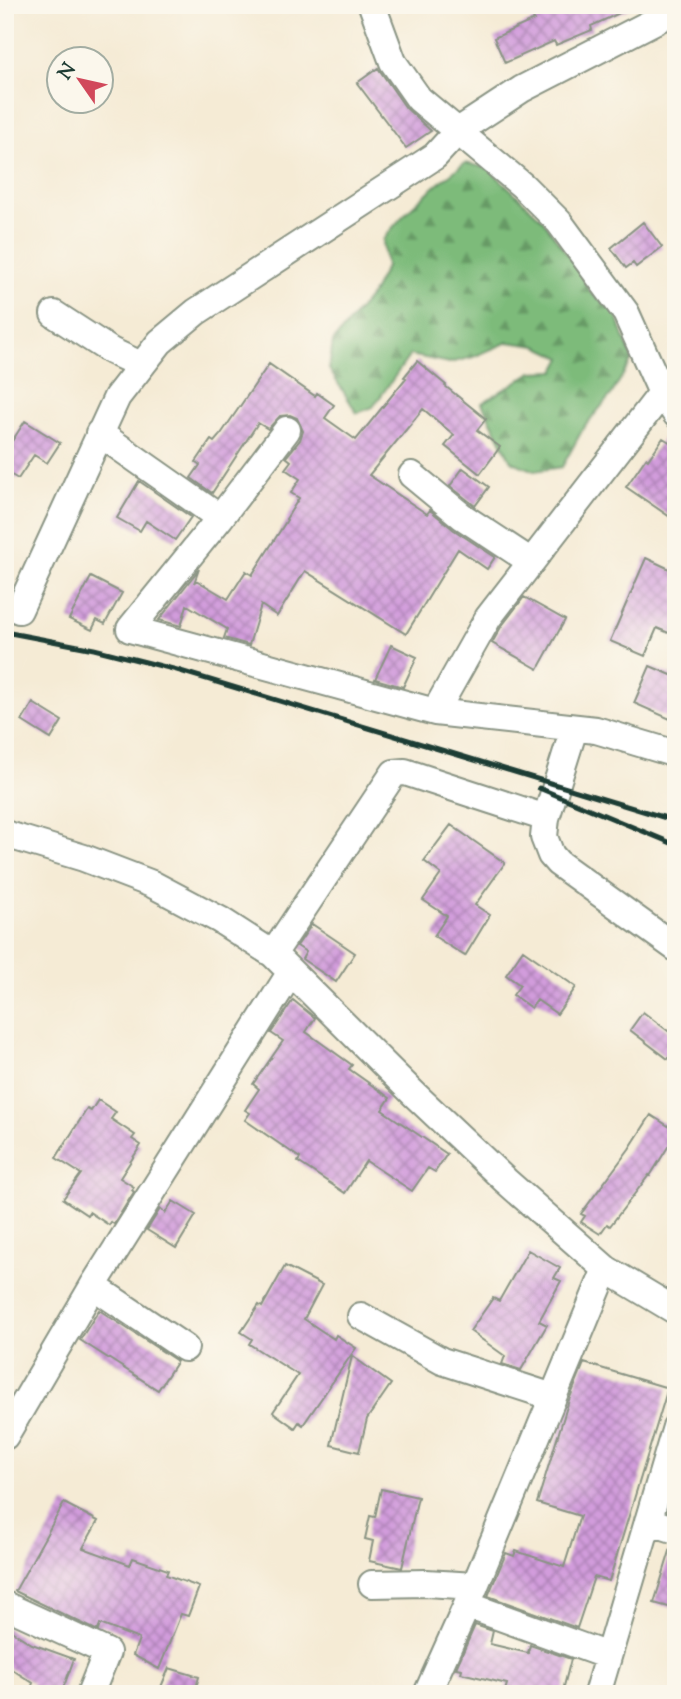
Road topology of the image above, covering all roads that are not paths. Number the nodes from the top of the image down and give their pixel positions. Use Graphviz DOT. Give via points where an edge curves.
graph roads {
  1 [pos="372,5"];
  2 [pos="676,10"];
  3 [pos="458,131"];
  4 [pos="54,314"];
  5 [pos="141,365"];
  6 [pos="669,404"];
  7 [pos="287,429"];
  8 [pos="99,433"];
  9 [pos="412,475"];
  10 [pos="220,518"];
  11 [pos="530,561"];
  12 [pos="19,610"];
  13 [pos="435,712"];
  14 [pos="574,729"];
  15 [pos="676,754"];
  16 [pos="545,818"];
  17 [pos="5,834"];
  18 [pos="676,948"];
  19 [pos="282,963"];
  20 [pos="606,1269"];
  21 [pos="93,1286"];
  22 [pos="676,1311"];
  23 [pos="361,1316"];
  24 [pos="185,1348"];
  25 [pos="552,1397"];
  26 [pos="676,1427"];
  27 [pos="6,1432"];
  28 [pos="648,1521"];
  29 [pos="676,1530"];
  30 [pos="372,1584"];
  31 [pos="471,1596"];
  32 [pos="5,1605"];
  33 [pos="608,1656"];
  34 [pos="90,1694"];
  35 [pos="427,1694"];
  36 [pos="597,1694"];
  1 -- 3 [label="street" via="393,62 419,99"];
  2 -- 3 [label="street" via="522,89"];
  3 -- 5 [label="street" via="435,156 196,312"];
  3 -- 6 [label="street" via="559,222 626,313"];
  4 -- 5 [label="street"];
  5 -- 8 [label="street" via="117,397"];
  6 -- 11 [label="street"];
  7 -- 10 [label="street"];
  8 -- 10 [label="street"];
  8 -- 12 [label="street"];
  9 -- 11 [label="street" via="463,517"];
  10 -- 13 [label="street" via="130,629"];
  11 -- 13 [label="street" via="488,618"];
  13 -- 14 [label="street"];
  14 -- 15 [label="street" via="596,730"];
  14 -- 16 [label="street"];
  16 -- 18 [label="street" via="544,837 558,863"];
  16 -- 19 [label="street" via="405,772 394,773"];
  17 -- 19 [label="street" via="152,884 220,920"];
  19 -- 20 [label="street" via="506,1181"];
  19 -- 21 [label="street"];
  20 -- 22 [label="street"];
  20 -- 25 [label="street"];
  21 -- 24 [label="street"];
  21 -- 27 [label="street"];
  23 -- 25 [label="street" via="442,1360"];
  25 -- 31 [label="street"];
  26 -- 28 [label="street"];
  28 -- 29 [label="street"];
  28 -- 33 [label="street"];
  30 -- 31 [label="street" via="426,1583"];
  31 -- 33 [label="street"];
  31 -- 35 [label="street"];
  32 -- 34 [label="street" via="107,1652"];
  33 -- 36 [label="street"];
}
